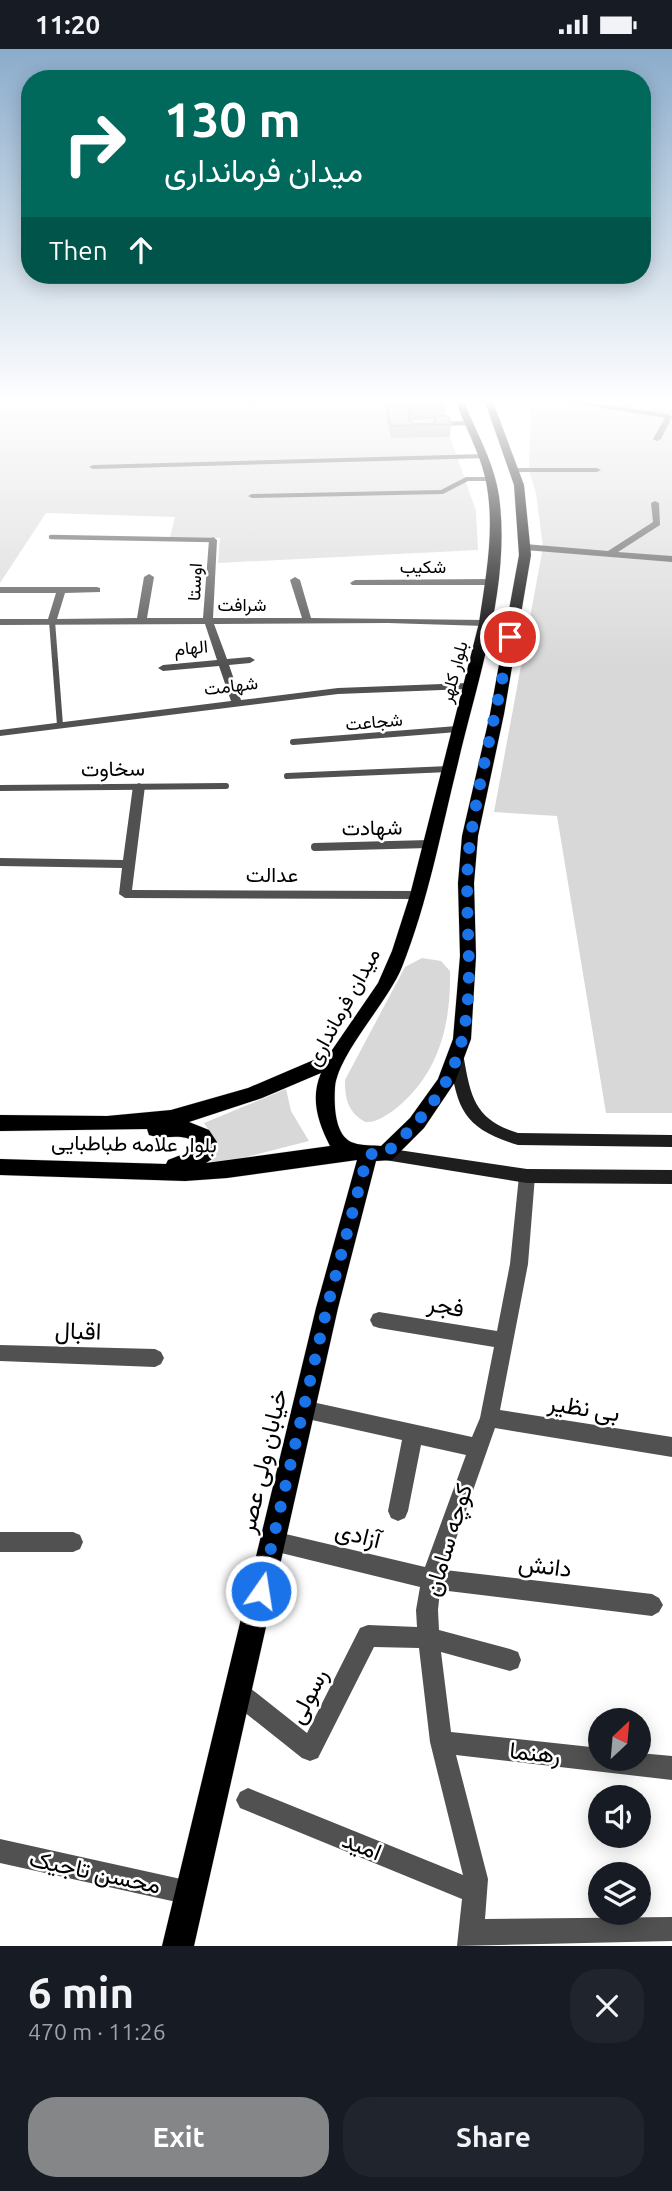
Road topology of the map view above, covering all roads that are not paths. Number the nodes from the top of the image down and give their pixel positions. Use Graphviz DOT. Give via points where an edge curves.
graph roads {
  1 [pos="446,491"];
  2 [pos="491,491"];
  3 [pos="520,491"];
  4 [pos="252,496"];
  5 [pos="655,503"];
  6 [pos="51,537"];
  7 [pos="213,540"];
  8 [pos="525,547"];
  9 [pos="612,552"];
  10 [pos="672,559"];
  11 [pos="149,577"];
  12 [pos="295,580"];
  13 [pos="491,582"];
  14 [pos="355,583"];
  15 [pos="0,590"];
  16 [pos="61,590"];
  17 [pos="97,590"];
  18 [pos="142,620"];
  19 [pos="307,620"];
  20 [pos="51,621"];
  21 [pos="208,621"];
  22 [pos="0,622"];
  23 [pos="485,623"];
  24 [pos="250,660"];
  25 [pos="223,662"];
  26 [pos="163,668"];
  27 [pos="468,686"];
  28 [pos="237,702"];
  29 [pos="60,725"];
  30 [pos="457,729"];
  31 [pos="0,733"];
  32 [pos="293,742"];
  33 [pos="449,769"];
  34 [pos="287,776"];
  35 [pos="139,786"];
  36 [pos="226,786"];
  37 [pos="0,788"];
  38 [pos="429,844"];
  39 [pos="315,847"];
  40 [pos="0,862"];
  41 [pos="129,865"];
  42 [pos="418,895"];
  43 [pos="400,951"];
  44 [pos="337,1058"];
  45 [pos="457,1059"];
  46 [pos="0,1123"];
  47 [pos="59,1123"];
  48 [pos="672,1141"];
  49 [pos="367,1153"];
  50 [pos="0,1167"];
  51 [pos="144,1172"];
  52 [pos="527,1176"];
  53 [pos="672,1177"];
  54 [pos="380,1319"];
  55 [pos="504,1341"];
  56 [pos="0,1353"];
  57 [pos="155,1358"];
  58 [pos="303,1409"];
  59 [pos="489,1417"];
  60 [pos="413,1434"];
  61 [pos="672,1447"];
  62 [pos="478,1448"];
  63 [pos="398,1511"];
  64 [pos="273,1541"];
  65 [pos="0,1542"];
  66 [pos="73,1542"];
  67 [pos="431,1579"];
  68 [pos="652,1605"];
  69 [pos="428,1638"];
  70 [pos="510,1660"];
  71 [pos="237,1692"];
  72 [pos="441,1742"];
  73 [pos="672,1768"];
  74 [pos="248,1800"];
  75 [pos="0,1851"];
  76 [pos="475,1892"];
  77 [pos="190,1893"];
  78 [pos="672,1929"];
  79 [pos="470,1939"];
  80 [pos="178,1946"];
  1 -- 4 [label="street"];
  2 -- 13 [label="main road, بلوار کلهر" via="496,537"];
  3 -- 8 [label="main road"];
  5 -- 9 [label="street" via="657,523"];
  6 -- 7 [label="lane, اوستا"];
  7 -- 21 [label="street, اوستا"];
  8 -- 9 [label="street"];
  8 -- 45 [label="main road" via="522,585 471,836 466,883 468,956"];
  9 -- 10 [label="street"];
  11 -- 18 [label="street"];
  12 -- 19 [label="street"];
  13 -- 14 [label="street, شکیب"];
  13 -- 23 [label="main road, بلوار کلهر"];
  15 -- 16 [label="street"];
  16 -- 17 [label="street"];
  16 -- 20 [label="street"];
  18 -- 20 [label="street, شرافت"];
  18 -- 21 [label="street, شرافت"];
  19 -- 21 [label="street, شرافت"];
  19 -- 23 [label="street, شرافت"];
  20 -- 22 [label="street, شرافت"];
  20 -- 29 [label="lane"];
  21 -- 25 [label="street"];
  23 -- 27 [label="main road, بلوار کلهر"];
  24 -- 25 [label="street, الهام"];
  25 -- 26 [label="street, الهام"];
  25 -- 28 [label="street"];
  27 -- 28 [label="street, شهامت" via="405,686"];
  27 -- 30 [label="main road, بلوار کلهر"];
  28 -- 29 [label="street, شهامت"];
  29 -- 31 [label="street, شهامت"];
  30 -- 32 [label="lane, شجاعت"];
  30 -- 33 [label="main road, بلوار کلهر"];
  33 -- 34 [label="lane"];
  33 -- 38 [label="main road, بلوار کلهر"];
  35 -- 36 [label="lane, سخاوت"];
  35 -- 37 [label="lane, سخاوت"];
  35 -- 41 [label="street"];
  38 -- 39 [label="lane, شهادت"];
  38 -- 42 [label="main road, بلوار کلهر"];
  40 -- 41 [label="street"];
  41 -- 42 [label="street, عدالت" via="125,894"];
  42 -- 43 [label="main road, بلوار کلهر"];
  43 -- 44 [label="main road, میدان فرمانداری" via="386,985"];
  44 -- 47 [label="main road, بلوار علامه طباطبایی" via="173,1118"];
  44 -- 49 [label="main road, میدان فرمانداری" via="326,1084 326,1117 338,1143"];
  45 -- 48 [label="main road" via="462,1098 497,1134 518,1139"];
  45 -- 49 [label="main road" via="431,1104"];
  46 -- 47 [label="main road, بلوار علامه طباطبایی"];
  47 -- 51 [label="main road" via="138,1130 187,1128 201,1133 207,1142 205,1153 195,1160"];
  49 -- 51 [label="main road, بلوار علامه طباطبایی" via="227,1170"];
  49 -- 52 [label="main road"];
  49 -- 58 [label="main road, خیابان ولی عصر"];
  50 -- 51 [label="main road, بلوار علامه طباطبایی"];
  52 -- 53 [label="main road"];
  52 -- 55 [label="street, کوچه سامان" via="519,1264"];
  54 -- 55 [label="street, فجر"];
  55 -- 59 [label="street, کوچه سامان"];
  56 -- 57 [label="street, اقبال"];
  58 -- 60 [label="street"];
  58 -- 64 [label="main road, خیابان ولی عصر"];
  59 -- 61 [label="street, بی نظیر"];
  59 -- 62 [label="street, کوچه سامان"];
  60 -- 62 [label="street"];
  60 -- 63 [label="street"];
  62 -- 67 [label="street, کوچه سامان"];
  64 -- 67 [label="street, آزادی"];
  64 -- 71 [label="main road, خیابان ولی عصر"];
  65 -- 66 [label="street"];
  67 -- 68 [label="street, دانش"];
  67 -- 69 [label="street, کوچه سامان"];
  69 -- 70 [label="street"];
  69 -- 71 [label="street, رسولی" via="368,1636 310,1750"];
  69 -- 72 [label="street, کوچه سامان"];
  71 -- 77 [label="main road, خیابان ولی عصر"];
  72 -- 73 [label="street, رهنما"];
  72 -- 76 [label="street, کوچه سامان" via="476,1878"];
  74 -- 76 [label="street, امید"];
  75 -- 77 [label="street, محسن تاجیک"];
  76 -- 79 [label="street, کوچه سامان"];
  77 -- 80 [label="main road, خیابان ولی عصر"];
  78 -- 79 [label="street"];
}
